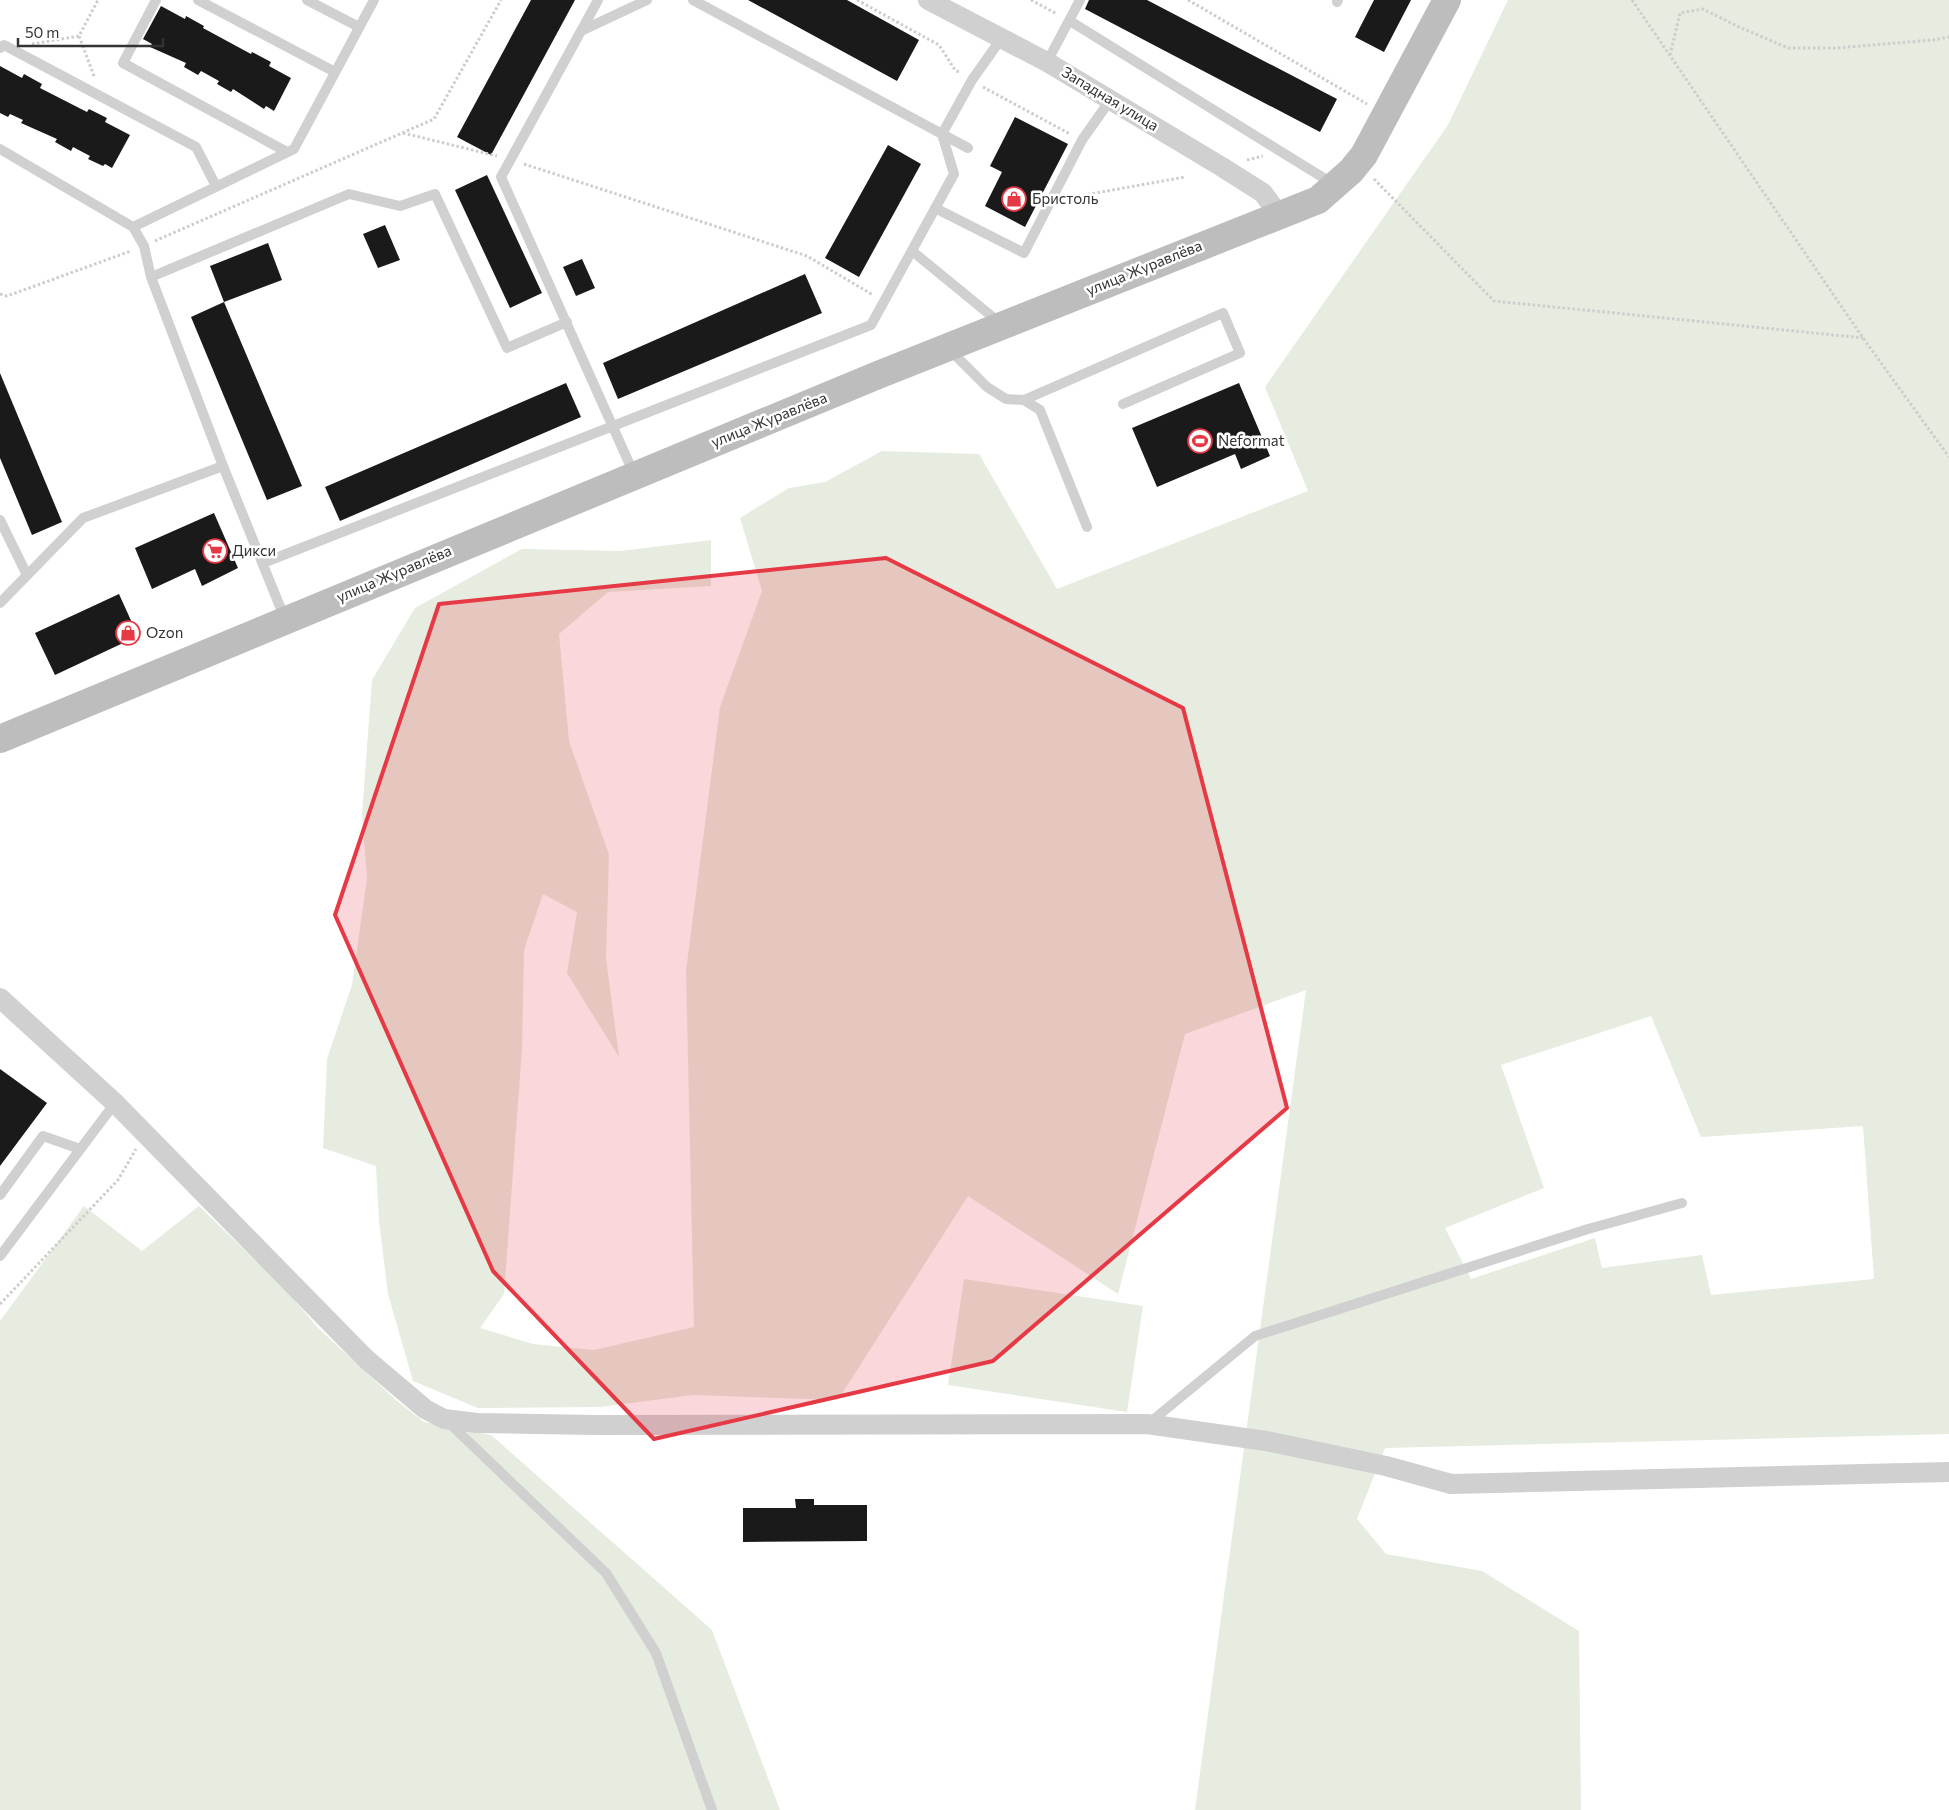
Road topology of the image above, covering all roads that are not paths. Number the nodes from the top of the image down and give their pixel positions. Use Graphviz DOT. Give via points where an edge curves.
graph roads {
  1 [pos="156,0"];
  2 [pos="198,0"];
  3 [pos="307,0"];
  4 [pos="374,0"];
  5 [pos="598,0"];
  6 [pos="647,0"];
  7 [pos="693,0"];
  8 [pos="928,0"];
  9 [pos="1080,0"];
  10 [pos="1447,0"];
  11 [pos="1070,21"];
  12 [pos="359,27"];
  13 [pos="581,31"];
  14 [pos="1001,39"];
  15 [pos="4,48"];
  16 [pos="1047,62"];
  17 [pos="335,72"];
  18 [pos="1111,99"];
  19 [pos="942,134"];
  20 [pos="968,148"];
  21 [pos="0,149"];
  22 [pos="287,152"];
  23 [pos="1336,185"];
  24 [pos="216,186"];
  25 [pos="936,208"];
  26 [pos="1279,215"];
  27 [pos="133,227"];
  28 [pos="912,251"];
  29 [pos="151,277"];
  30 [pos="567,322"];
  31 [pos="1002,325"];
  32 [pos="947,347"];
  33 [pos="1024,400"];
  34 [pos="1123,404"];
  35 [pos="613,426"];
  36 [pos="223,466"];
  37 [pos="634,475"];
  38 [pos="0,520"];
  39 [pos="1087,527"];
  40 [pos="263,563"];
  41 [pos="27,575"];
  42 [pos="0,603"];
  43 [pos="285,620"];
  44 [pos="0,739"];
  45 [pos="0,998"];
  46 [pos="115,1103"];
  47 [pos="80,1149"];
  48 [pos="0,1195"];
  49 [pos="1682,1203"];
  50 [pos="0,1256"];
  51 [pos="444,1419"];
  52 [pos="1147,1424"];
  53 [pos="1949,1472"];
  54 [pos="712,1810"];
  1 -- 22 [label="lane" via="123,64"];
  2 -- 17 [label="lane"];
  3 -- 12 [label="lane"];
  4 -- 12 [label="lane"];
  5 -- 13 [label="lane"];
  6 -- 13 [label="lane"];
  7 -- 19 [label="lane"];
  8 -- 14 [label="street, Западная улица"];
  9 -- 11 [label="lane"];
  10 -- 23 [label="street, улица Журавлёва" via="1378,130 1358,162"];
  11 -- 16 [label="lane"];
  11 -- 23 [label="lane"];
  12 -- 17 [label="lane"];
  13 -- 30 [label="lane" via="501,177"];
  14 -- 16 [label="street, Западная улица"];
  14 -- 19 [label="lane" via="972,80"];
  15 -- 24 [label="lane" via="196,147"];
  16 -- 18 [label="street, Западная улица"];
  17 -- 22 [label="lane" via="296,146"];
  18 -- 25 [label="lane" via="1082,140 1024,253"];
  18 -- 26 [label="street, Западная улица" via="1263,193"];
  19 -- 20 [label="lane"];
  19 -- 25 [label="lane" via="954,174"];
  21 -- 27 [label="lane"];
  22 -- 24 [label="lane"];
  23 -- 26 [label="street, улица Журавлёва" via="1318,200"];
  24 -- 27 [label="lane"];
  25 -- 28 [label="lane"];
  26 -- 31 [label="street, улица Журавлёва"];
  27 -- 29 [label="lane" via="144,246"];
  28 -- 31 [label="lane"];
  28 -- 35 [label="lane" via="871,326"];
  29 -- 30 [label="lane" via="348,194 400,206 436,194 507,348"];
  29 -- 36 [label="lane"];
  30 -- 35 [label="lane"];
  31 -- 32 [label="street, улица Журавлёва"];
  32 -- 33 [label="lane" via="987,387 1006,399"];
  32 -- 37 [label="street, улица Журавлёва"];
  33 -- 34 [label="lane" via="1223,313 1240,353"];
  33 -- 39 [label="lane" via="1040,410"];
  35 -- 37 [label="lane"];
  35 -- 40 [label="lane"];
  36 -- 40 [label="lane"];
  36 -- 41 [label="lane" via="83,518"];
  37 -- 43 [label="street, улица Журавлёва"];
  38 -- 41 [label="lane"];
  40 -- 43 [label="lane"];
  41 -- 42 [label="lane"];
  43 -- 44 [label="street, улица Журавлёва"];
  45 -- 46 [label="street"];
  46 -- 47 [label="lane"];
  46 -- 51 [label="street" via="366,1359 426,1409"];
  47 -- 48 [label="lane" via="43,1136"];
  47 -- 50 [label="lane"];
  49 -- 52 [label="lane" via="1588,1229 1255,1336"];
  51 -- 52 [label="street" via="477,1423 585,1424"];
  51 -- 54 [label="lane" via="606,1573 656,1653"];
  52 -- 53 [label="street" via="1266,1442 1386,1466 1451,1484"];
}
